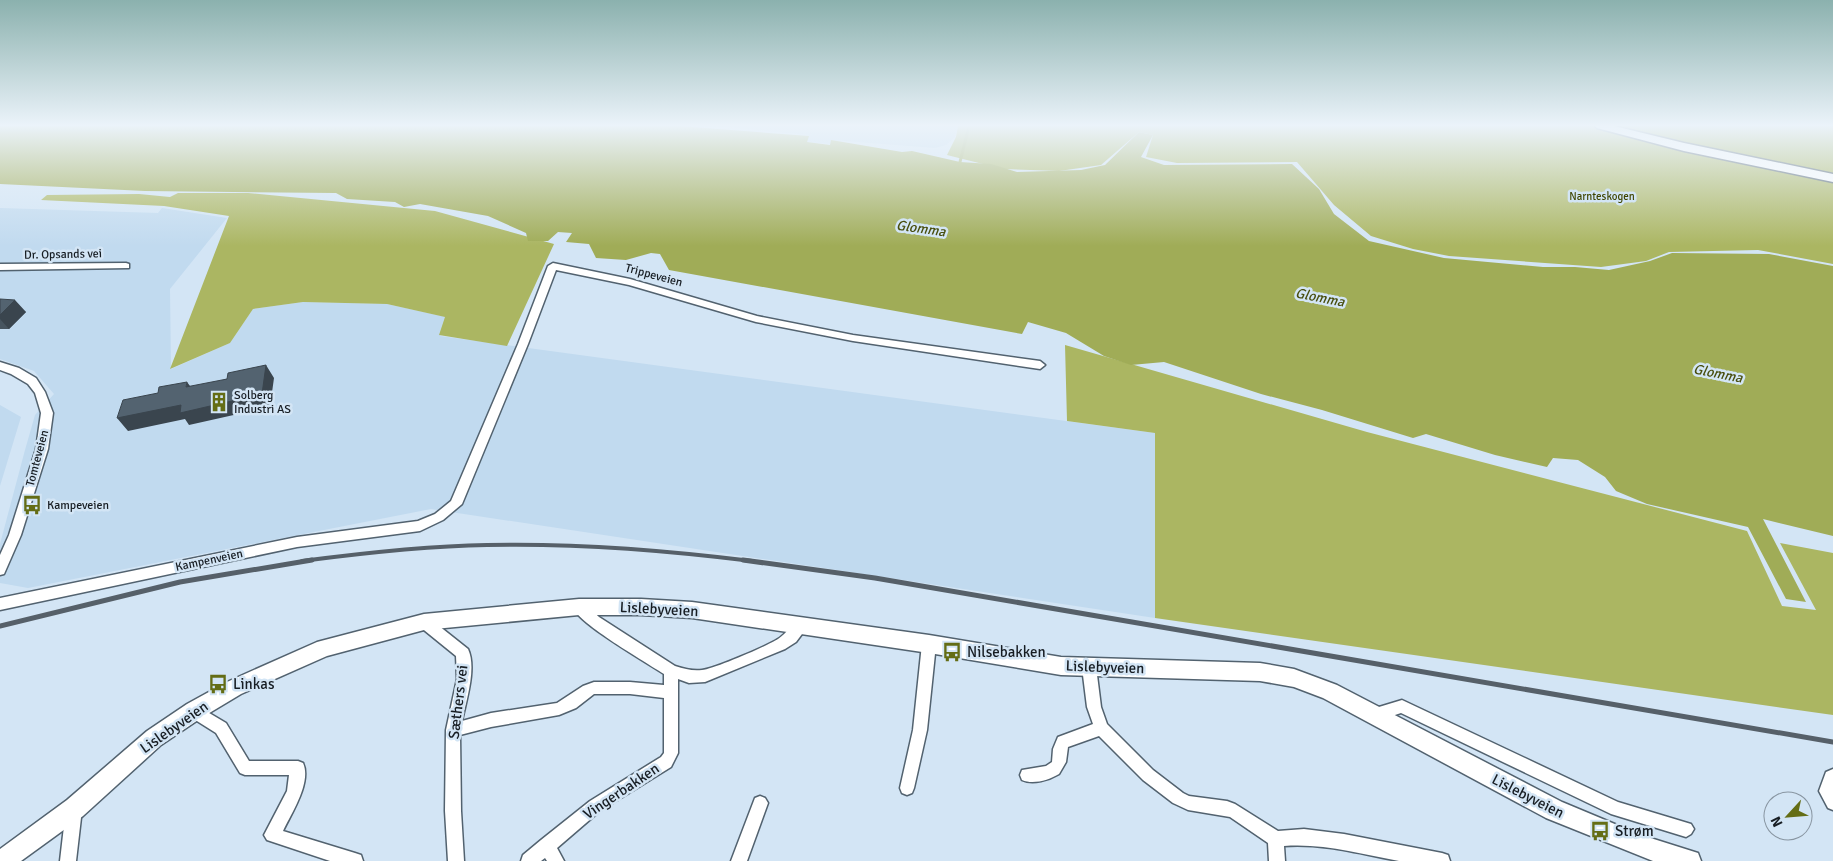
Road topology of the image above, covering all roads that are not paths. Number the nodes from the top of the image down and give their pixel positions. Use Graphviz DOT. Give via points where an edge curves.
graph roads {
  1 [pos="1776,166"];
  2 [pos="1833,178"];
  3 [pos="126,266"];
  4 [pos="0,267"];
  5 [pos="1040,365"];
  6 [pos="0,366"];
  7 [pos="420,526"];
  8 [pos="0,570"];
  9 [pos="0,604"];
  10 [pos="579,607"];
  11 [pos="424,622"];
  12 [pos="801,626"];
  13 [pos="929,644"];
  14 [pos="1089,667"];
  15 [pos="671,671"];
  16 [pos="670,692"];
  17 [pos="194,711"];
  18 [pos="1374,714"];
  19 [pos="1102,728"];
  20 [pos="453,730"];
  21 [pos="1026,775"];
  22 [pos="1833,776"];
  23 [pos="907,788"];
  24 [pos="760,803"];
  25 [pos="1833,803"];
  26 [pos="75,808"];
  27 [pos="1686,829"];
  28 [pos="1276,839"];
  29 [pos="546,846"];
  30 [pos="3,857"];
  31 [pos="68,861"];
  32 [pos="355,861"];
  33 [pos="456,861"];
  34 [pos="529,861"];
  35 [pos="556,861"];
  36 [pos="739,861"];
  37 [pos="1277,861"];
  38 [pos="1442,861"];
  39 [pos="1690,861"];
  1 -- 2 [label="main road"];
  3 -- 4 [label="street, Dr. Opsands vei"];
  5 -- 7 [label="street, Trippeveien" via="756,319 630,282 553,266 524,344 456,504"];
  6 -- 8 [label="street, Tomteveien" via="32,381 40,392 47,413 42,449 15,535"];
  7 -- 9 [label="street, Kampenveien" via="297,542"];
  10 -- 11 [label="street, Lislebyveien"];
  10 -- 12 [label="street, Lislebyveien" via="692,610"];
  10 -- 15 [label="street" via="594,621"];
  11 -- 17 [label="street, Lislebyveien" via="324,648 234,688"];
  11 -- 20 [label="street, Sæthers vei" via="463,653 464,679"];
  12 -- 13 [label="street, Lislebyveien"];
  12 -- 15 [label="street" via="780,646 705,676 689,677"];
  13 -- 14 [label="street, Lislebyveien" via="1061,666"];
  13 -- 23 [label="street" via="920,730"];
  14 -- 18 [label="street, Lislebyveien" via="1260,672 1294,678 1330,691"];
  14 -- 19 [label="street" via="1094,707"];
  15 -- 16 [label="street, Vingerbakken"];
  16 -- 20 [label="street" via="594,688 559,709"];
  16 -- 29 [label="street, Vingerbakken" via="669,758 595,806"];
  17 -- 26 [label="street, Lislebyveien" via="154,738"];
  17 -- 32 [label="street" via="221,728 245,768 298,768 294,793 272,835"];
  18 -- 27 [label="street, Lislebyveien" via="1402,706 1616,809"];
  18 -- 39 [label="street, Lislebyveien" via="1554,810 1641,846"];
  19 -- 21 [label="street" via="1064,742 1054,769"];
  19 -- 28 [label="street" via="1148,775 1178,798 1188,803 1236,811"];
  20 -- 33 [label="street, Sæthers vei"];
  22 -- 25 [label="street" via="1826,791"];
  24 -- 36 [label="street"];
  26 -- 30 [label="street, Lislebyveien"];
  26 -- 31 [label="street"];
  28 -- 37 [label="street"];
  28 -- 38 [label="street" via="1304,837 1344,842"];
  29 -- 34 [label="street, Vingerbakken"];
  29 -- 35 [label="street"];
}
